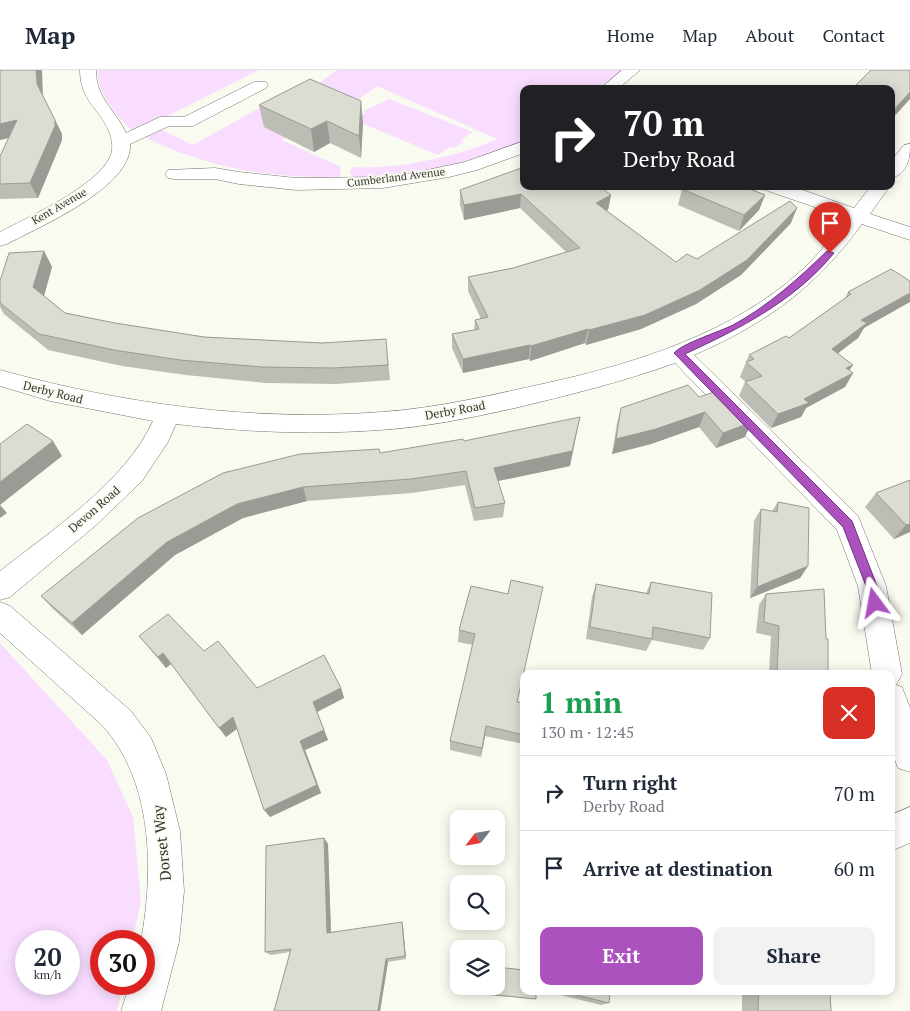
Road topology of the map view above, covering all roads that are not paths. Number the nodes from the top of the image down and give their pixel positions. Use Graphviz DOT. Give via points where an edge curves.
graph roads {
  1 [pos="88,70"];
  2 [pos="632,70"];
  3 [pos="260,85"];
  4 [pos="613,85"];
  5 [pos="120,142"];
  6 [pos="520,148"];
  7 [pos="910,150"];
  8 [pos="895,169"];
  9 [pos="174,174"];
  10 [pos="783,190"];
  11 [pos="878,190"];
  12 [pos="857,217"];
  13 [pos="910,234"];
  14 [pos="0,240"];
  15 [pos="679,353"];
  16 [pos="0,378"];
  17 [pos="169,413"];
  18 [pos="0,588"];
  19 [pos="0,615"];
  20 [pos="886,670"];
  21 [pos="895,710"];
  22 [pos="910,756"];
  23 [pos="910,824"];
  24 [pos="895,832"];
  25 [pos="141,1011"];
  1 -- 5 [label="street" via="88,82 97,105 114,125"];
  2 -- 4 [label="street"];
  3 -- 5 [label="street" via="187,122 166,121"];
  5 -- 14 [label="street, Kent Avenue" via="121,151 113,167 96,184"];
  6 -- 9 [label="street, Cumberland Avenue" via="454,170 351,184 296,184 214,173"];
  7 -- 8 [label="street"];
  10 -- 12 [label="street"];
  11 -- 12 [label="street, Derby Road"];
  12 -- 13 [label="street"];
  12 -- 15 [label="street, Derby Road" via="830,253 799,284 737,326"];
  15 -- 17 [label="street, Derby Road" via="567,388 434,415 388,420 287,422"];
  15 -- 20 [label="street" via="848,524 872,586"];
  16 -- 17 [label="street, Derby Road" via="102,404"];
  17 -- 18 [label="street, Devon Road" via="159,435 133,474"];
  19 -- 25 [label="street, Dorset Way" via="127,730 143,759 153,787 161,821 166,889 161,940"];
  21 -- 22 [label="street"];
  23 -- 24 [label="street"];
}
